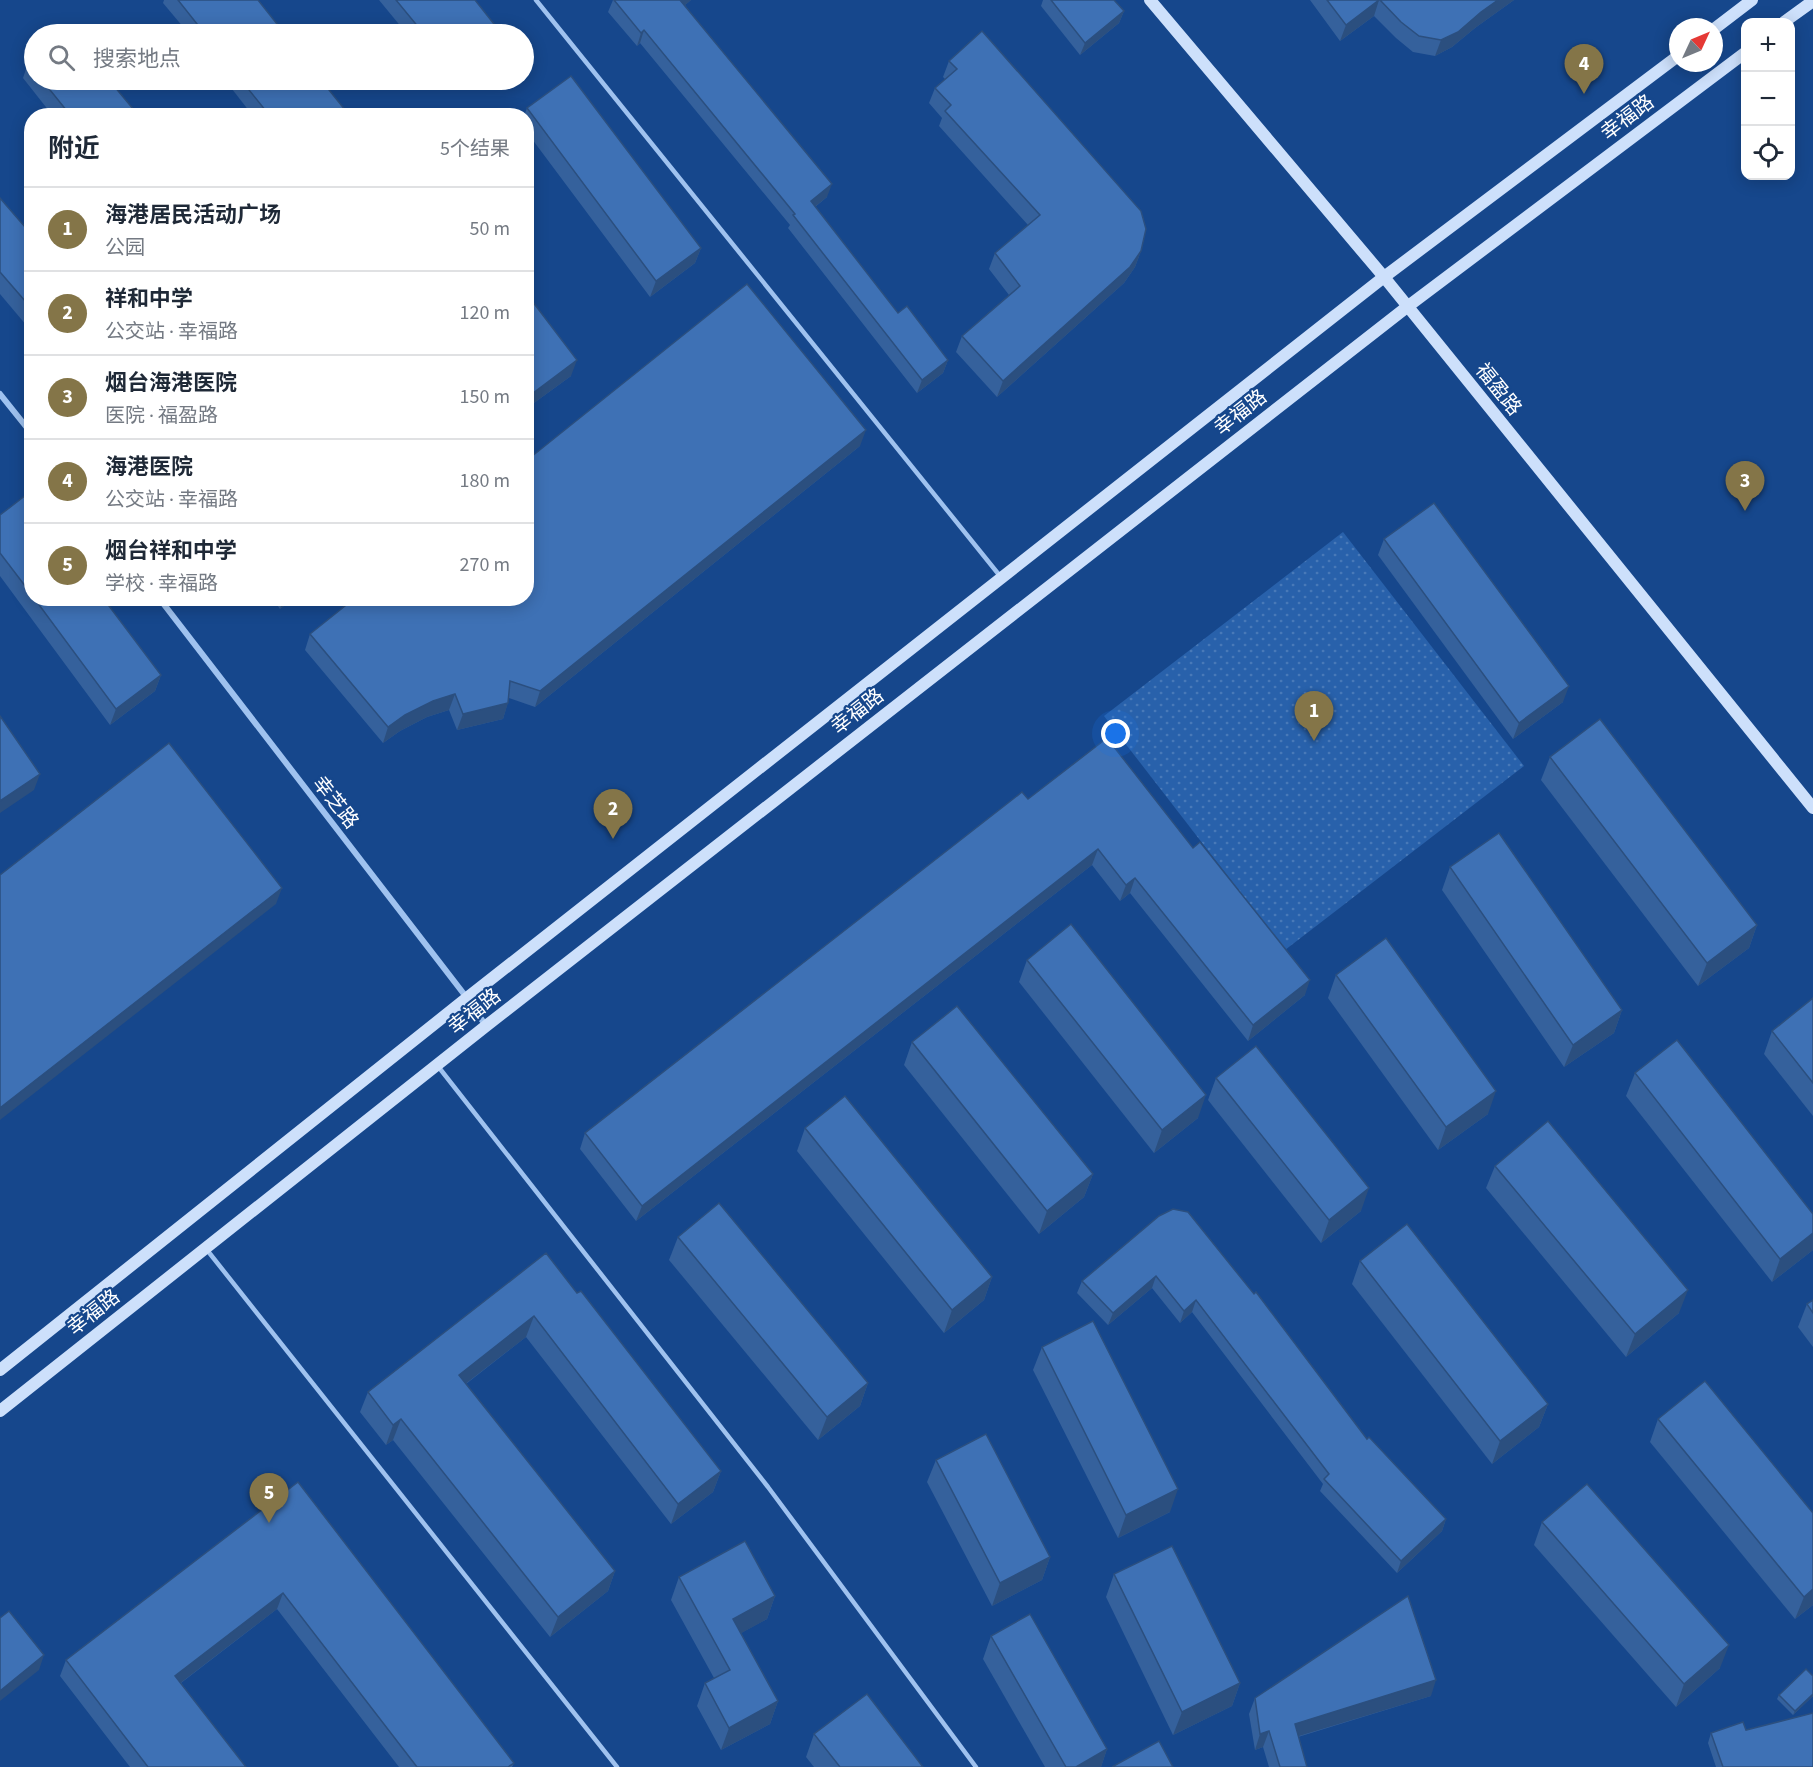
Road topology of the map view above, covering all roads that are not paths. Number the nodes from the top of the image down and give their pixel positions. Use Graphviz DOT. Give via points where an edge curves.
graph roads {
  1 [pos="536,0"];
  2 [pos="1149,0"];
  3 [pos="1752,0"];
  4 [pos="1813,1"];
  5 [pos="1790,18"];
  6 [pos="1723,22"];
  7 [pos="1741,56"];
  8 [pos="1669,63"];
  9 [pos="1384,277"];
  10 [pos="1407,307"];
  11 [pos="0,394"];
  12 [pos="24,424"];
  13 [pos="1002,578"];
  14 [pos="165,606"];
  15 [pos="1813,808"];
  16 [pos="467,998"];
  17 [pos="486,1026"];
  18 [pos="437,1065"];
  19 [pos="205,1248"];
  20 [pos="0,1370"];
  21 [pos="0,1411"];
  22 [pos="616,1767"];
  23 [pos="976,1767"];
  1 -- 13 [label="lane"];
  2 -- 9 [label="main road, 福盈路"];
  3 -- 6 [label="main road"];
  4 -- 5 [label="main road"];
  7 -- 10 [label="main road, 幸福路"];
  8 -- 9 [label="main road, 幸福路"];
  9 -- 10 [label="main road, 福盈路"];
  9 -- 13 [label="main road, 幸福路"];
  10 -- 15 [label="main road, 福盈路"];
  10 -- 17 [label="main road, 幸福路"];
  11 -- 12 [label="street"];
  13 -- 16 [label="main road, 幸福路"];
  14 -- 16 [label="street, 幸芝路"];
  16 -- 17 [label="street, 幸芝路"];
  16 -- 20 [label="main road, 幸福路"];
  17 -- 18 [label="main road, 幸福路"];
  18 -- 19 [label="main road, 幸福路"];
  18 -- 23 [label="lane" via="768,1487"];
  19 -- 21 [label="main road, 幸福路"];
  19 -- 22 [label="lane"];
}
